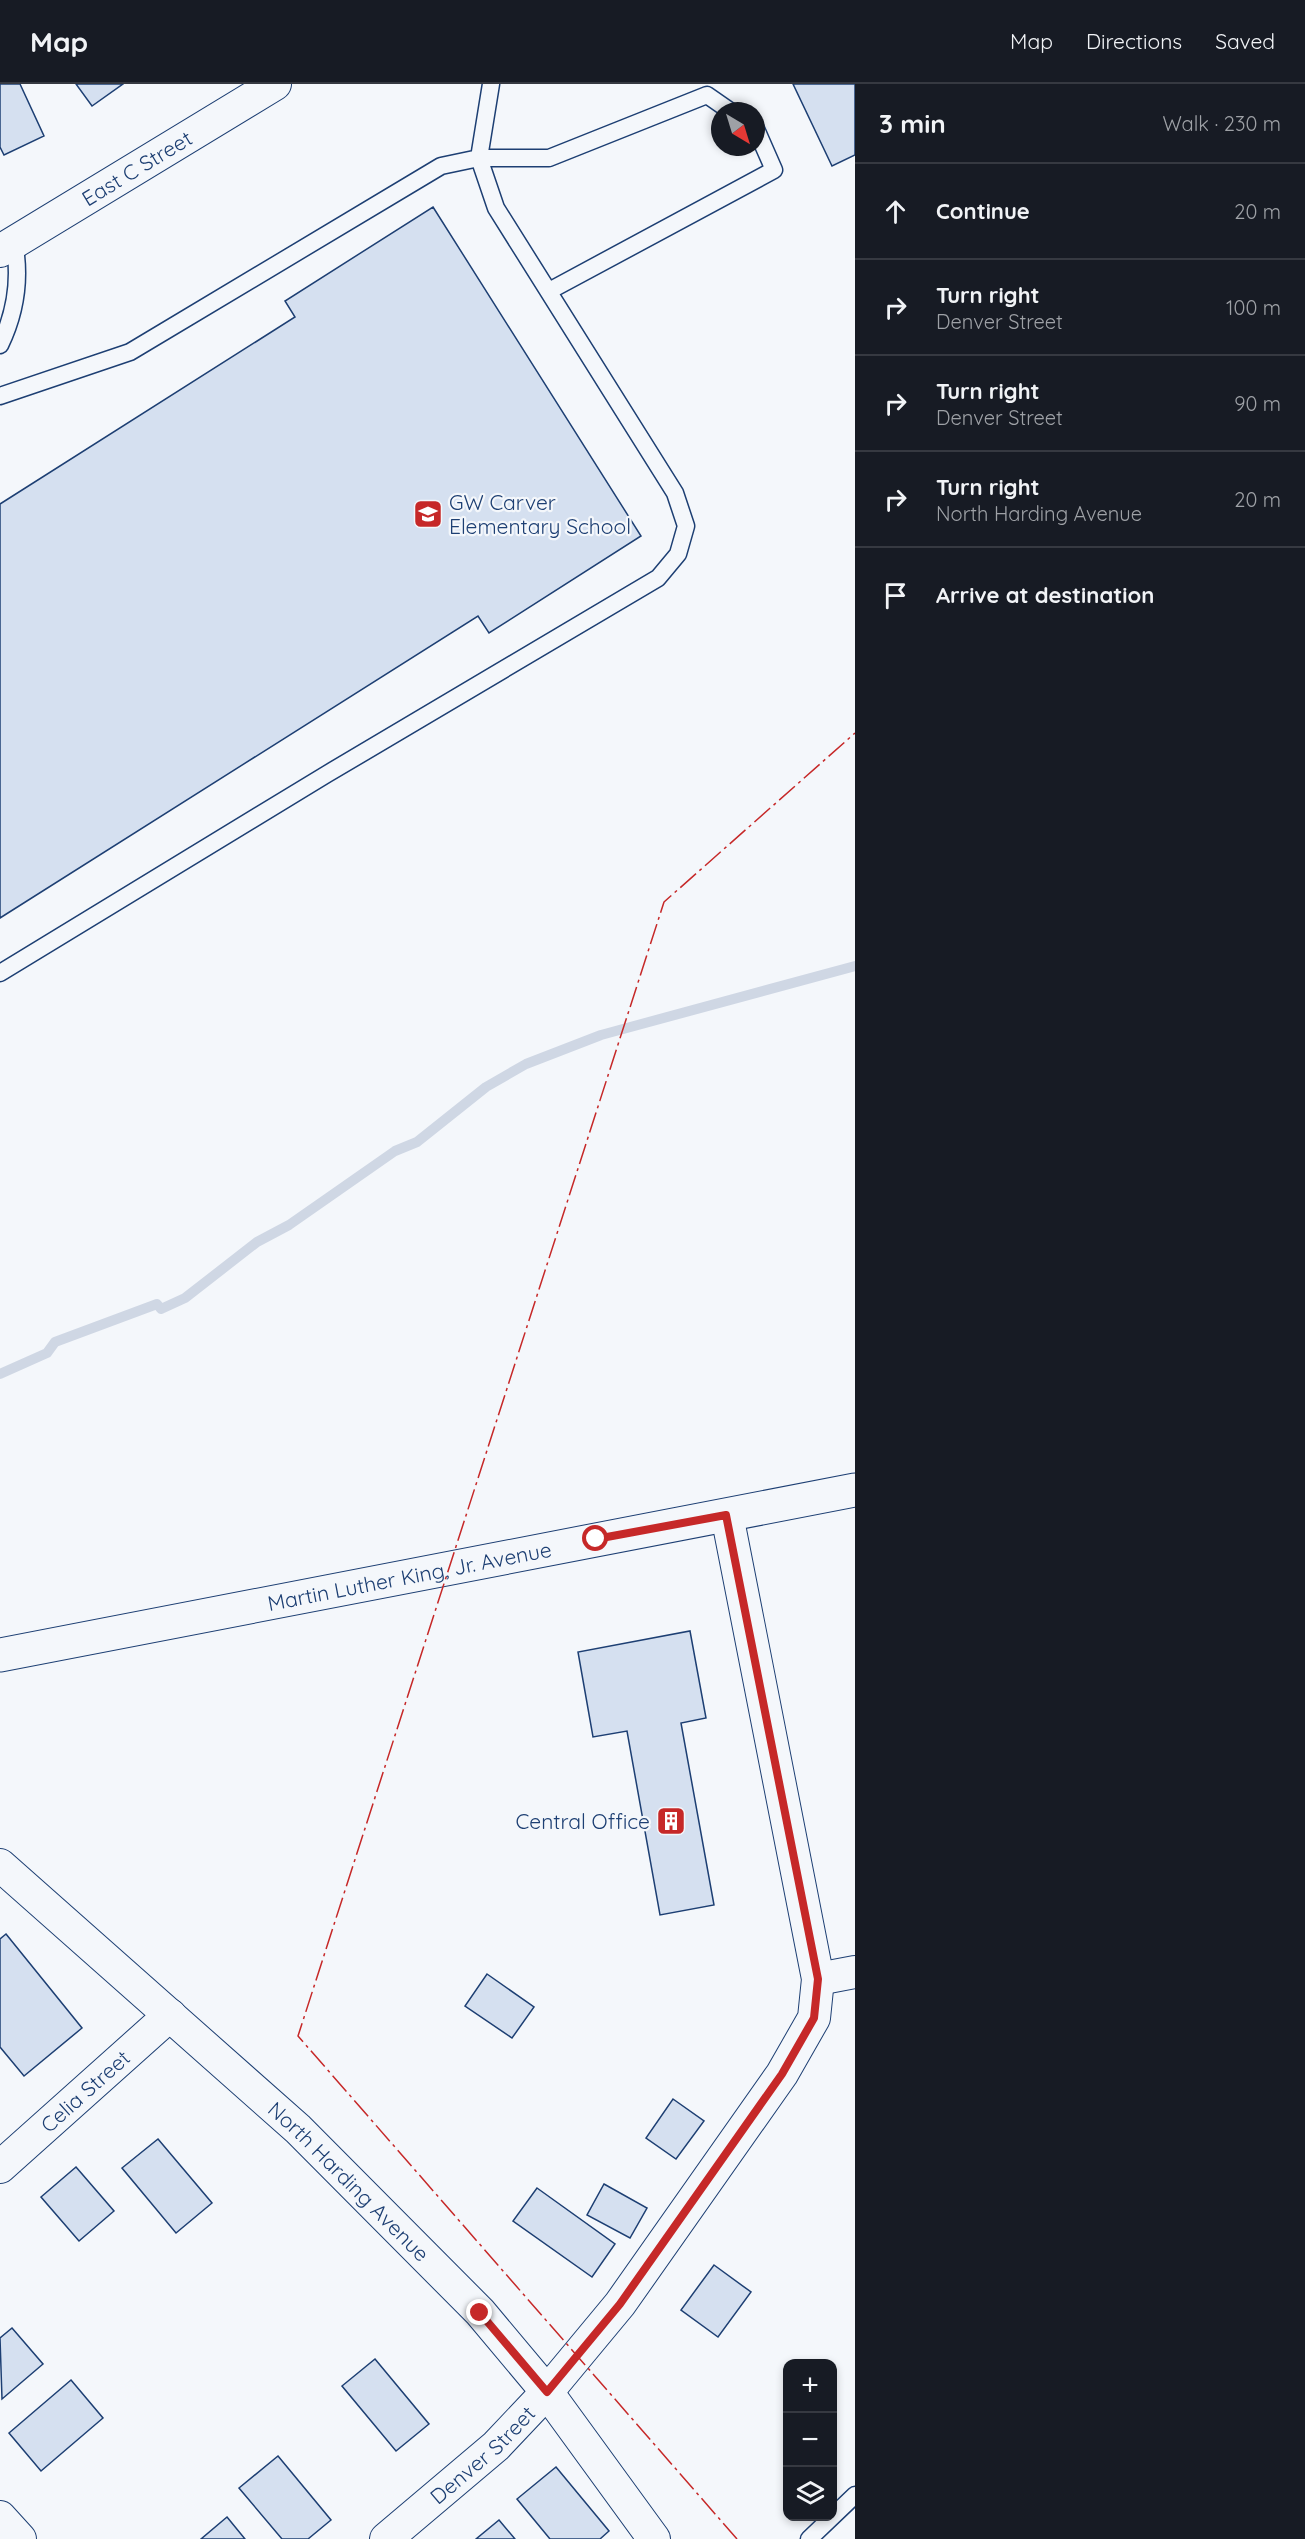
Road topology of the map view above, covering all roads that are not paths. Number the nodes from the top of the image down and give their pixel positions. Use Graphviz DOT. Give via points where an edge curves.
graph roads {
  1 [pos="275,84"];
  2 [pos="491,84"];
  3 [pos="717,102"];
  4 [pos="765,150"];
  5 [pos="479,158"];
  6 [pos="7,247"];
  7 [pos="549,291"];
  8 [pos="0,345"];
  9 [pos="0,396"];
  10 [pos="0,973"];
  11 [pos="855,1490"];
  12 [pos="726,1515"];
  13 [pos="0,1655"];
  14 [pos="0,1865"];
  15 [pos="855,1972"];
  16 [pos="818,1979"];
  17 [pos="171,2015"];
  18 [pos="0,2167"];
  19 [pos="547,2392"];
  20 [pos="855,2496"];
  21 [pos="0,2517"];
  22 [pos="21,2539"];
  23 [pos="386,2539"];
  24 [pos="654,2539"];
  25 [pos="809,2539"];
  1 -- 6 [label="street, East C Street"];
  2 -- 5 [label="lane"];
  3 -- 5 [label="lane" via="707,95 549,158"];
  4 -- 7 [label="lane" via="774,170"];
  5 -- 7 [label="lane" via="496,208"];
  5 -- 9 [label="lane" via="441,166 130,352"];
  6 -- 8 [label="lane" via="19,266 14,308"];
  7 -- 10 [label="lane" via="675,493 686,526 678,554 658,578"];
  11 -- 12 [label="main road, Martin Luther King, Jr. Avenue"];
  12 -- 13 [label="main road, Martin Luther King, Jr. Avenue"];
  12 -- 16 [label="street, Denver Street"];
  14 -- 17 [label="street, North Harding Avenue"];
  15 -- 16 [label="street"];
  16 -- 19 [label="street, Denver Street" via="814,2018 782,2074 620,2304"];
  17 -- 18 [label="street, Celia Street"];
  17 -- 19 [label="street, North Harding Avenue" via="306,2137 480,2313"];
  19 -- 23 [label="street, Denver Street" via="496,2446"];
  19 -- 24 [label="street, North Harding Avenue"];
  20 -- 25 [label="lane"];
  21 -- 22 [label="street"];
}
